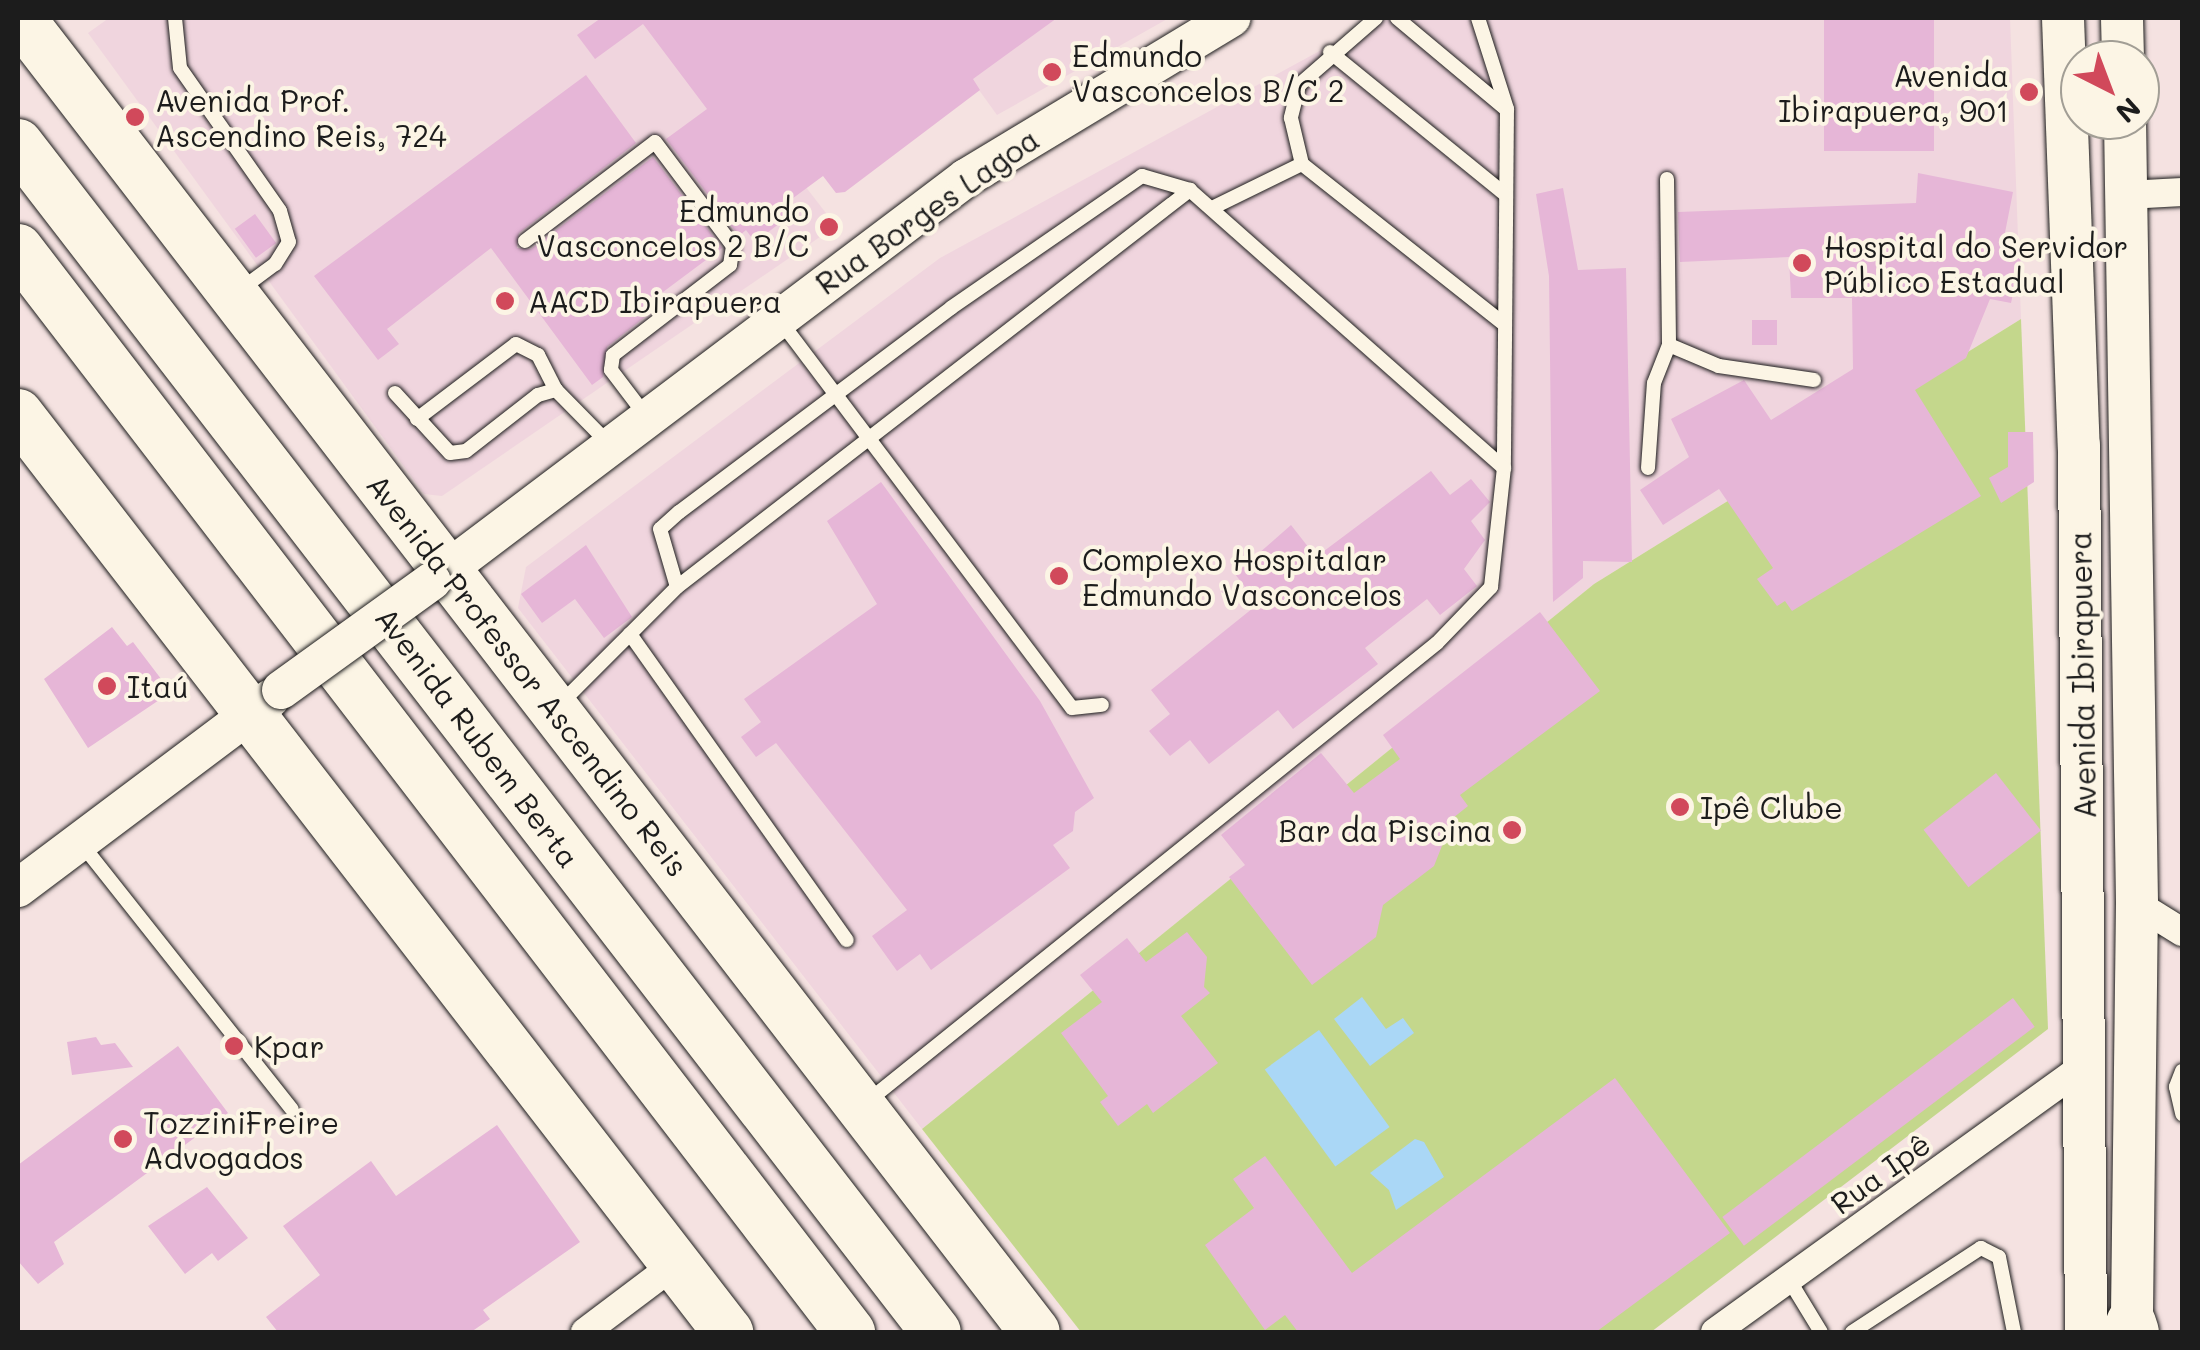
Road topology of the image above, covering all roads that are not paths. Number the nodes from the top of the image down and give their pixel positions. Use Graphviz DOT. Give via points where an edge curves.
graph roads {
  1 [pos="20,18"];
  2 [pos="175,18"];
  3 [pos="1231,18"];
  4 [pos="1376,18"];
  5 [pos="1397,18"];
  6 [pos="1478,18"];
  7 [pos="2063,18"];
  8 [pos="1330,52"];
  9 [pos="1507,109"];
  10 [pos="2126,140"];
  11 [pos="18,144"];
  12 [pos="1302,164"];
  13 [pos="1666,179"];
  14 [pos="1190,190"];
  15 [pos="2182,192"];
  16 [pos="1505,194"];
  17 [pos="2127,195"];
  18 [pos="1212,208"];
  19 [pos="525,241"];
  20 [pos="18,249"];
  21 [pos="235,294"];
  22 [pos="778,318"];
  23 [pos="1504,324"];
  24 [pos="1669,345"];
  25 [pos="1814,380"];
  26 [pos="556,390"];
  27 [pos="395,393"];
  28 [pos="832,398"];
  29 [pos="18,414"];
  30 [pos="647,417"];
  31 [pos="417,419"];
  32 [pos="870,441"];
  33 [pos="610,446"];
  34 [pos="1504,468"];
  35 [pos="1648,468"];
  36 [pos="439,576"];
  37 [pos="678,587"];
  38 [pos="630,634"];
  39 [pos="266,702"];
  40 [pos="1102,706"];
  41 [pos="554,710"];
  42 [pos="80,842"];
  43 [pos="18,888"];
  44 [pos="2137,904"];
  45 [pos="2182,932"];
  46 [pos="847,940"];
  47 [pos="2083,1067"];
  48 [pos="2182,1071"];
  49 [pos="2155,1087"];
  50 [pos="861,1106"];
  51 [pos="292,1109"];
  52 [pos="2182,1114"];
  53 [pos="674,1265"];
  54 [pos="1788,1278"];
  55 [pos="2121,1330"];
  56 [pos="584,1332"];
  57 [pos="728,1332"];
  58 [pos="850,1332"];
  59 [pos="936,1332"];
  60 [pos="1035,1332"];
  61 [pos="1715,1332"];
  62 [pos="1821,1332"];
  63 [pos="1852,1332"];
  64 [pos="2014,1332"];
  1 -- 21 [label="highway, Avenida Professor Ascendino Reis"];
  2 -- 21 [label="lane" via="180,68 280,211 290,242 276,264"];
  3 -- 22 [label="street, Rua Borges Lagoa" via="966,178"];
  4 -- 8 [label="lane"];
  5 -- 9 [label="lane"];
  6 -- 9 [label="lane"];
  7 -- 47 [label="main road, Avenida Ibirapuera" via="2079,445"];
  8 -- 12 [label="lane" via="1299,85 1291,118"];
  8 -- 16 [label="lane"];
  9 -- 16 [label="lane"];
  10 -- 17 [label="main road, Avenida Ibirapuera"];
  11 -- 59 [label="highway, Avenida Rubem Berta"];
  12 -- 18 [label="lane"];
  12 -- 23 [label="lane"];
  13 -- 24 [label="lane"];
  14 -- 18 [label="lane"];
  14 -- 28 [label="lane" via="1142,176"];
  14 -- 32 [label="lane"];
  15 -- 17 [label="street"];
  16 -- 23 [label="lane"];
  17 -- 44 [label="main road, Avenida Ibirapuera"];
  18 -- 34 [label="lane"];
  19 -- 30 [label="lane" via="656,142 734,246 730,266 612,354 611,370"];
  20 -- 58 [label="highway"];
  21 -- 36 [label="highway, Avenida Professor Ascendino Reis"];
  22 -- 28 [label="lane"];
  22 -- 30 [label="street, Rua Borges Lagoa"];
  23 -- 34 [label="lane"];
  24 -- 25 [label="lane" via="1718,366"];
  24 -- 35 [label="lane" via="1654,383"];
  26 -- 31 [label="lane" via="538,396 466,451 450,453"];
  26 -- 31 [label="lane" via="538,355 516,344"];
  26 -- 33 [label="lane"];
  27 -- 31 [label="lane"];
  28 -- 32 [label="lane"];
  28 -- 37 [label="lane" via="660,529"];
  29 -- 39 [label="highway"];
  30 -- 33 [label="street, Rua Borges Lagoa"];
  32 -- 37 [label="lane"];
  32 -- 40 [label="lane" via="1072,708"];
  33 -- 36 [label="street, Rua Borges Lagoa"];
  34 -- 50 [label="lane" via="1491,587 1437,644"];
  36 -- 39 [label="street, Rua Borges Lagoa, bridge"];
  36 -- 41 [label="highway, Avenida Professor Ascendino Reis"];
  37 -- 38 [label="lane"];
  38 -- 41 [label="lane"];
  38 -- 46 [label="lane"];
  39 -- 42 [label="street"];
  39 -- 53 [label="highway"];
  41 -- 50 [label="highway, Avenida Professor Ascendino Reis"];
  42 -- 43 [label="street"];
  42 -- 51 [label="lane"];
  44 -- 45 [label="street"];
  44 -- 49 [label="main road, Avenida Ibirapuera"];
  47 -- 54 [label="street, Rua Ipê"];
  47 -- 55 [label="main road, Avenida Ibirapuera"];
  48 -- 49 [label="lane"];
  49 -- 52 [label="lane"];
  49 -- 55 [label="main road, Avenida Ibirapuera"];
  50 -- 60 [label="highway, Avenida Professor Ascendino Reis"];
  53 -- 56 [label="street"];
  53 -- 57 [label="highway"];
  54 -- 61 [label="street, Rua Ipê"];
  54 -- 62 [label="lane"];
  63 -- 64 [label="lane" via="1981,1248 1999,1257"];
}
